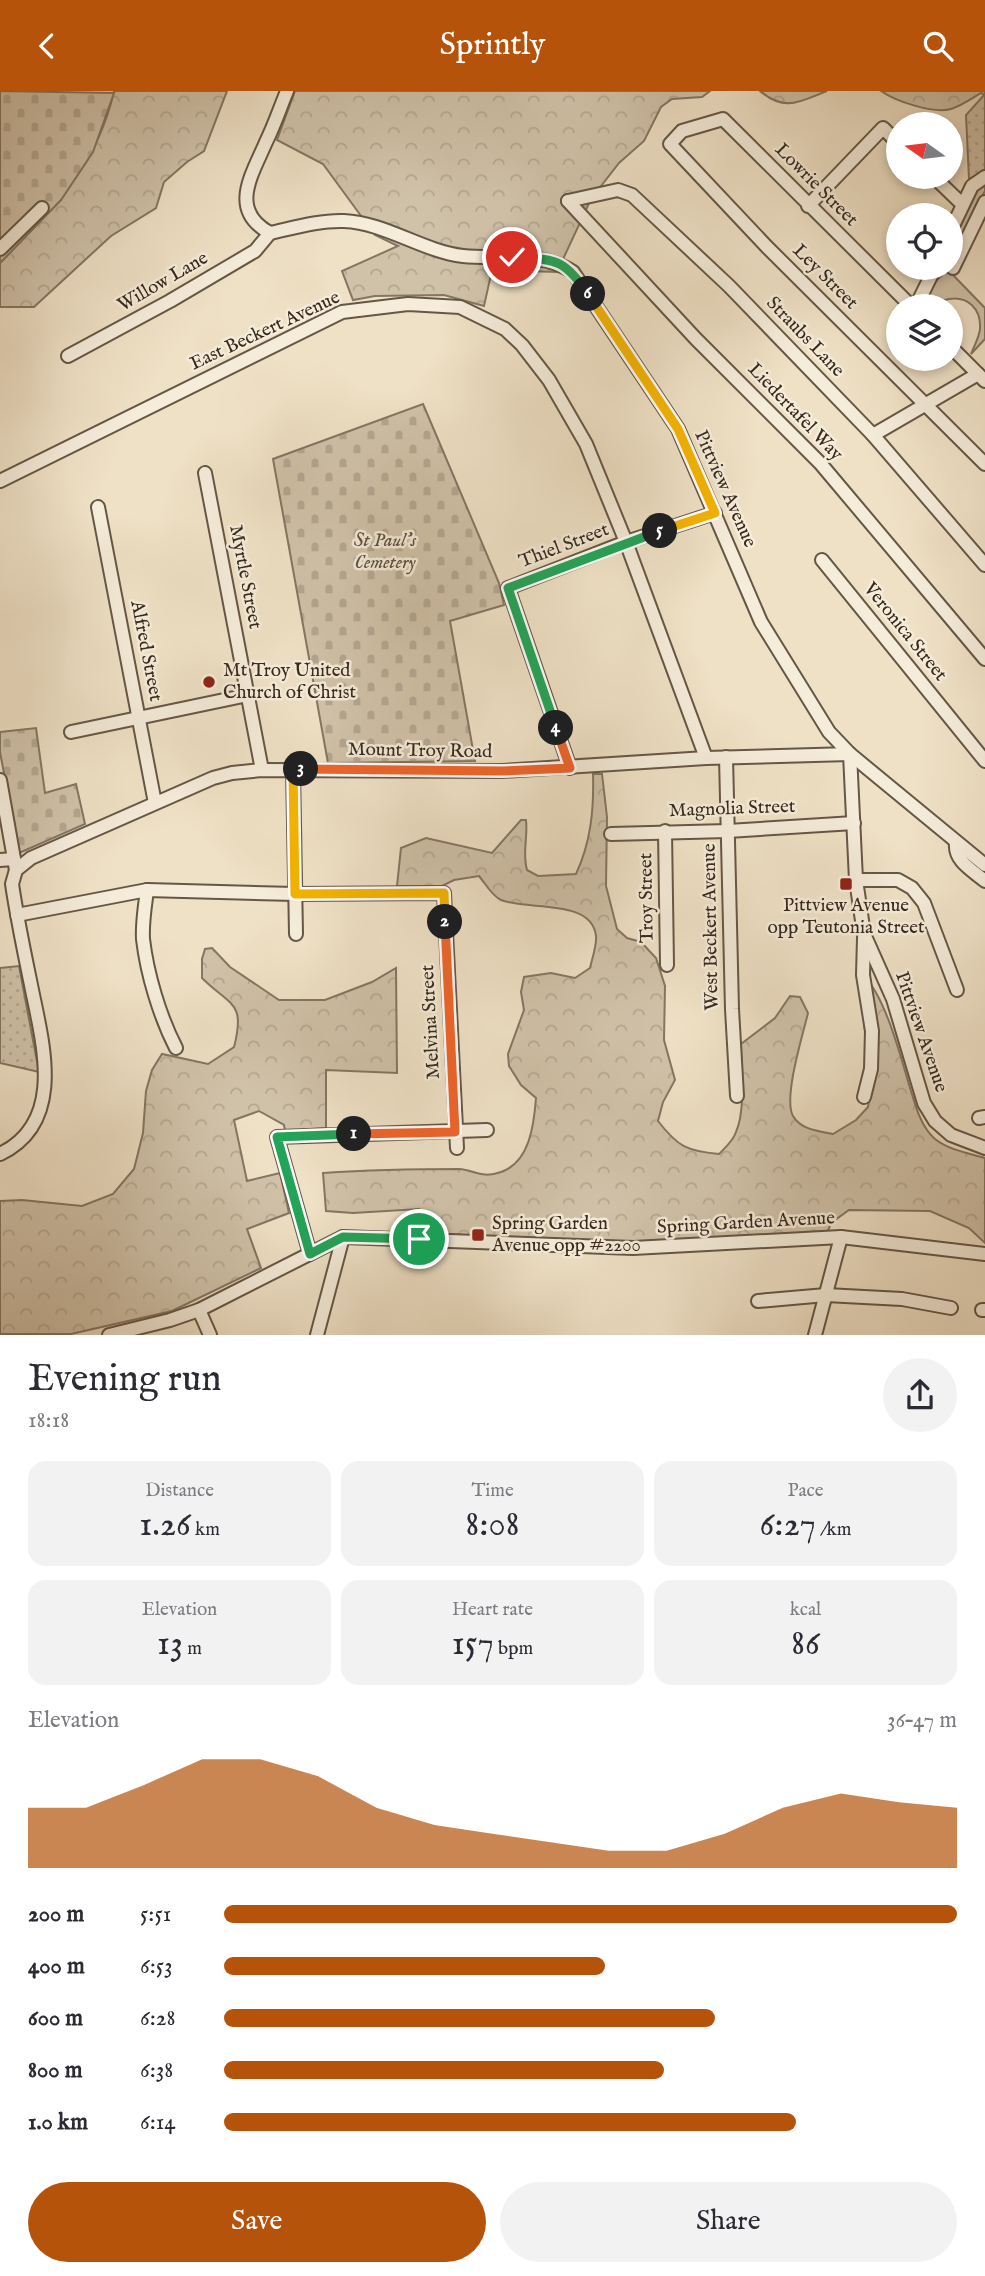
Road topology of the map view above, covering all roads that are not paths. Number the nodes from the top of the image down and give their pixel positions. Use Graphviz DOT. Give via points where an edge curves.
graph roads {
  1 [pos="287,91"];
  2 [pos="886,131"];
  3 [pos="670,145"];
  4 [pos="985,177"];
  5 [pos="946,189"];
  6 [pos="568,201"];
  7 [pos="985,202"];
  8 [pos="961,203"];
  9 [pos="963,203"];
  10 [pos="808,206"];
  11 [pos="42,208"];
  12 [pos="270,233"];
  13 [pos="963,247"];
  14 [pos="0,249"];
  15 [pos="901,294"];
  16 [pos="68,356"];
  17 [pos="963,358"];
  18 [pos="982,377"];
  19 [pos="926,405"];
  20 [pos="873,435"];
  21 [pos="985,464"];
  22 [pos="205,473"];
  23 [pos="0,481"];
  24 [pos="98,507"];
  25 [pos="715,513"];
  26 [pos="626,542"];
  27 [pos="822,560"];
  28 [pos="985,565"];
  29 [pos="985,659"];
  30 [pos="248,695"];
  31 [pos="139,716"];
  32 [pos="71,732"];
  33 [pos="850,754"];
  34 [pos="726,757"];
  35 [pos="706,758"];
  36 [pos="985,761"];
  37 [pos="570,768"];
  38 [pos="293,769"];
  39 [pos="262,770"];
  40 [pos="0,780"];
  41 [pos="155,803"];
  42 [pos="854,823"];
  43 [pos="665,831"];
  44 [pos="728,831"];
  45 [pos="611,834"];
  46 [pos="956,843"];
  47 [pos="0,860"];
  48 [pos="15,864"];
  49 [pos="985,865"];
  50 [pos="856,880"];
  51 [pos="985,881"];
  52 [pos="147,890"];
  53 [pos="295,894"];
  54 [pos="17,915"];
  55 [pos="296,934"];
  56 [pos="864,934"];
  57 [pos="667,965"];
  58 [pos="957,990"];
  59 [pos="176,1048"];
  60 [pos="737,1096"];
  61 [pos="864,1097"];
  62 [pos="486,1130"];
  63 [pos="455,1132"];
  64 [pos="457,1148"];
  65 [pos="985,1148"];
  66 [pos="0,1154"];
  67 [pos="343,1237"];
  68 [pos="841,1237"];
  69 [pos="310,1254"];
  70 [pos="985,1254"];
  71 [pos="827,1295"];
  72 [pos="758,1301"];
  73 [pos="951,1308"];
  74 [pos="199,1310"];
  75 [pos="108,1335"];
  76 [pos="210,1335"];
  77 [pos="317,1335"];
  78 [pos="815,1335"];
  1 -- 12 [label="street" via="246,193 249,214"];
  2 -- 10 [label="street" via="883,128"];
  3 -- 10 [label="street, Lowrie Street" via="682,131 723,119"];
  3 -- 19 [label="street, Ley Street"];
  4 -- 9 [label="street" via="972,185"];
  5 -- 8 [label="street"];
  6 -- 20 [label="street, Straubs Lane" via="618,190 632,195 729,286"];
  6 -- 29 [label="street, Liedertafel Way" via="820,463"];
  7 -- 13 [label="street"];
  10 -- 15 [label="street, Lowrie Street"];
  11 -- 14 [label="street"];
  12 -- 16 [label="street, Willow Lane" via="255,251"];
  12 -- 25 [label="street, Pittview Avenue" via="343,221 387,230 462,256 547,259 562,264 573,272 678,429"];
  17 -- 18 [label="street"];
  18 -- 19 [label="street"];
  19 -- 20 [label="street"];
  19 -- 21 [label="street, Ley Street"];
  20 -- 28 [label="street, Straubs Lane"];
  22 -- 30 [label="street, Myrtle Street"];
  23 -- 26 [label="street, East Beckert Avenue" via="342,312 438,304 481,316 522,345 549,380 586,444"];
  24 -- 31 [label="street, Alfred Street"];
  25 -- 26 [label="street, Thiel Street"];
  25 -- 33 [label="street, Pittview Avenue" via="771,638 829,732"];
  26 -- 35 [label="street, East Beckert Avenue"];
  26 -- 37 [label="street, Thiel Street" via="508,588"];
  27 -- 36 [label="street, Veronica Street"];
  30 -- 31 [label="street"];
  30 -- 39 [label="street, Myrtle Street"];
  31 -- 32 [label="street"];
  31 -- 41 [label="street, Alfred Street"];
  33 -- 34 [label="street, Mount Troy Road"];
  33 -- 42 [label="street, Pittview Avenue"];
  33 -- 46 [label="street"];
  34 -- 35 [label="street, Mount Troy Road"];
  34 -- 44 [label="street, West Beckert Avenue"];
  35 -- 37 [label="street, Mount Troy Road"];
  37 -- 38 [label="street, Mount Troy Road"];
  38 -- 39 [label="street, Mount Troy Road"];
  38 -- 53 [label="street"];
  39 -- 41 [label="street, Mount Troy Road" via="213,778"];
  40 -- 48 [label="street"];
  41 -- 48 [label="street, Mount Troy Road"];
  42 -- 44 [label="street, Magnolia Street"];
  42 -- 50 [label="street, Pittview Avenue"];
  43 -- 44 [label="street, Magnolia Street"];
  43 -- 45 [label="street, Magnolia Street"];
  43 -- 57 [label="street, Troy Street"];
  44 -- 60 [label="street, West Beckert Avenue"];
  46 -- 49 [label="street"];
  46 -- 51 [label="street" via="961,862"];
  47 -- 48 [label="street"];
  48 -- 54 [label="street" via="12,884"];
  50 -- 56 [label="street, Pittview Avenue"];
  50 -- 58 [label="street" via="898,880 912,888 924,903"];
  52 -- 53 [label="street"];
  52 -- 54 [label="street"];
  52 -- 59 [label="street" via="143,940 165,1027"];
  53 -- 55 [label="street"];
  53 -- 63 [label="street, Melvina Street" via="444,893"];
  54 -- 66 [label="street" via="45,1053 46,1086 32,1126"];
  56 -- 61 [label="street" via="863,975 872,1031 871,1069"];
  56 -- 65 [label="street, Pittview Avenue" via="893,999 924,1103 950,1135"];
  62 -- 63 [label="street"];
  63 -- 64 [label="street, Melvina Street"];
  63 -- 69 [label="street" via="277,1137"];
  67 -- 68 [label="street, Spring Garden Avenue" via="633,1248"];
  67 -- 69 [label="street, Spring Garden Avenue"];
  67 -- 77 [label="street"];
  68 -- 70 [label="street, Spring Garden Avenue"];
  68 -- 71 [label="street"];
  69 -- 74 [label="street, Spring Garden Avenue"];
  71 -- 72 [label="street"];
  71 -- 73 [label="street" via="902,1299"];
  71 -- 78 [label="street"];
  74 -- 75 [label="street, Spring Garden Avenue"];
  74 -- 76 [label="street"];
}
